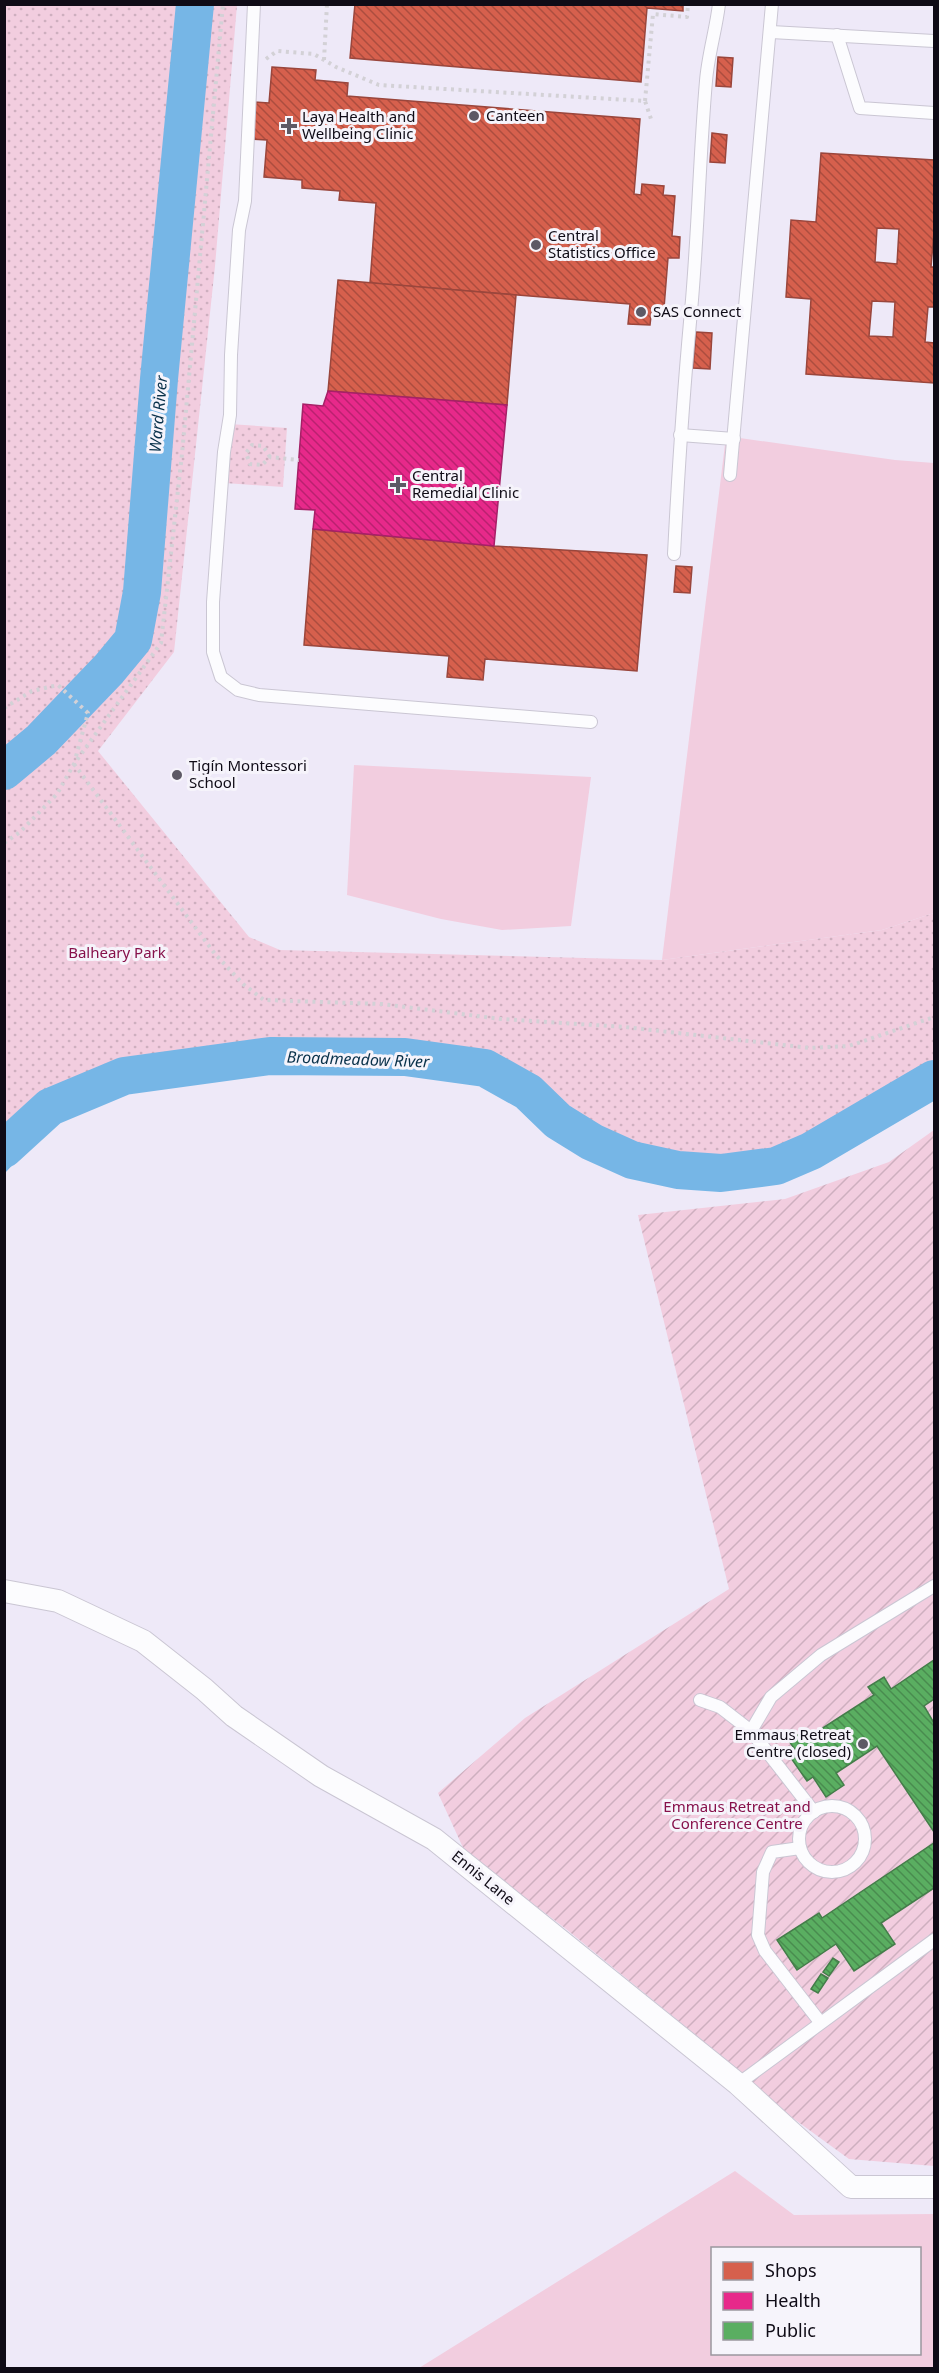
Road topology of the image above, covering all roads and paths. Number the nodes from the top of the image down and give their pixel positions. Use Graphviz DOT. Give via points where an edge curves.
graph roads {
  1 [pos="223,4"];
  2 [pos="254,4"];
  3 [pos="327,4"];
  4 [pos="688,4"];
  5 [pos="719,4"];
  6 [pos="772,4"];
  7 [pos="771,32"];
  8 [pos="837,35"];
  9 [pos="934,41"];
  10 [pos="324,60"];
  11 [pos="250,69"];
  12 [pos="645,101"];
  13 [pos="934,113"];
  14 [pos="652,122"];
  15 [pos="680,435"];
  16 [pos="734,439"];
  17 [pos="270,457"];
  18 [pos="299,460"];
  19 [pos="730,475"];
  20 [pos="674,554"];
  21 [pos="4,708"];
  22 [pos="591,722"];
  23 [pos="74,764"];
  24 [pos="4,843"];
  25 [pos="934,1017"];
  26 [pos="934,1586"];
  27 [pos="4,1591"];
  28 [pos="700,1700"];
  29 [pos="751,1731"];
  30 [pos="814,1812"];
  31 [pos="800,1848"];
  32 [pos="934,1940"];
  33 [pos="820,2022"];
  34 [pos="738,2084"];
  35 [pos="934,2187"];
  1 -- 23 [label="path" via="161,643"];
  2 -- 11 [label="lane"];
  3 -- 10 [label="path"];
  4 -- 12 [label="path" via="687,17 653,14"];
  5 -- 15 [label="lane" via="706,78"];
  6 -- 7 [label="lane"];
  7 -- 8 [label="lane"];
  7 -- 16 [label="lane"];
  8 -- 9 [label="lane"];
  8 -- 13 [label="lane" via="860,108"];
  10 -- 11 [label="path" via="314,54 277,51"];
  10 -- 12 [label="path" via="379,86"];
  11 -- 22 [label="lane" via="245,201 239,230 230,415 213,602 213,651 221,677 238,690 259,695"];
  12 -- 14 [label="path"];
  15 -- 16 [label="lane"];
  15 -- 20 [label="lane"];
  16 -- 19 [label="lane"];
  17 -- 17 [label="path" via="262,465 250,464 246,453 252,445 263,446"];
  17 -- 18 [label="path"];
  21 -- 23 [label="path" via="32,691 58,685 88,713"];
  23 -- 24 [label="path" via="57,794"];
  23 -- 25 [label="path" via="215,954 264,1000 382,1004 810,1047 849,1046"];
  26 -- 29 [label="lane" via="821,1655 771,1697"];
  27 -- 34 [label="street, Ennis Lane" via="58,1602 143,1641 234,1716 321,1776 434,1839"];
  28 -- 29 [label="lane" via="720,1707"];
  29 -- 30 [label="lane"];
  30 -- 31 [label="lane" via="801,1828"];
  30 -- 31 [label="lane" via="834,1806 853,1814 864,1831 863,1851 850,1867 830,1872 811,1865"];
  31 -- 33 [label="lane" via="772,1852 763,1872 758,1935 765,1951"];
  32 -- 33 [label="lane"];
  33 -- 34 [label="lane"];
  34 -- 35 [label="street, Ennis Lane" via="851,2187"];
}
